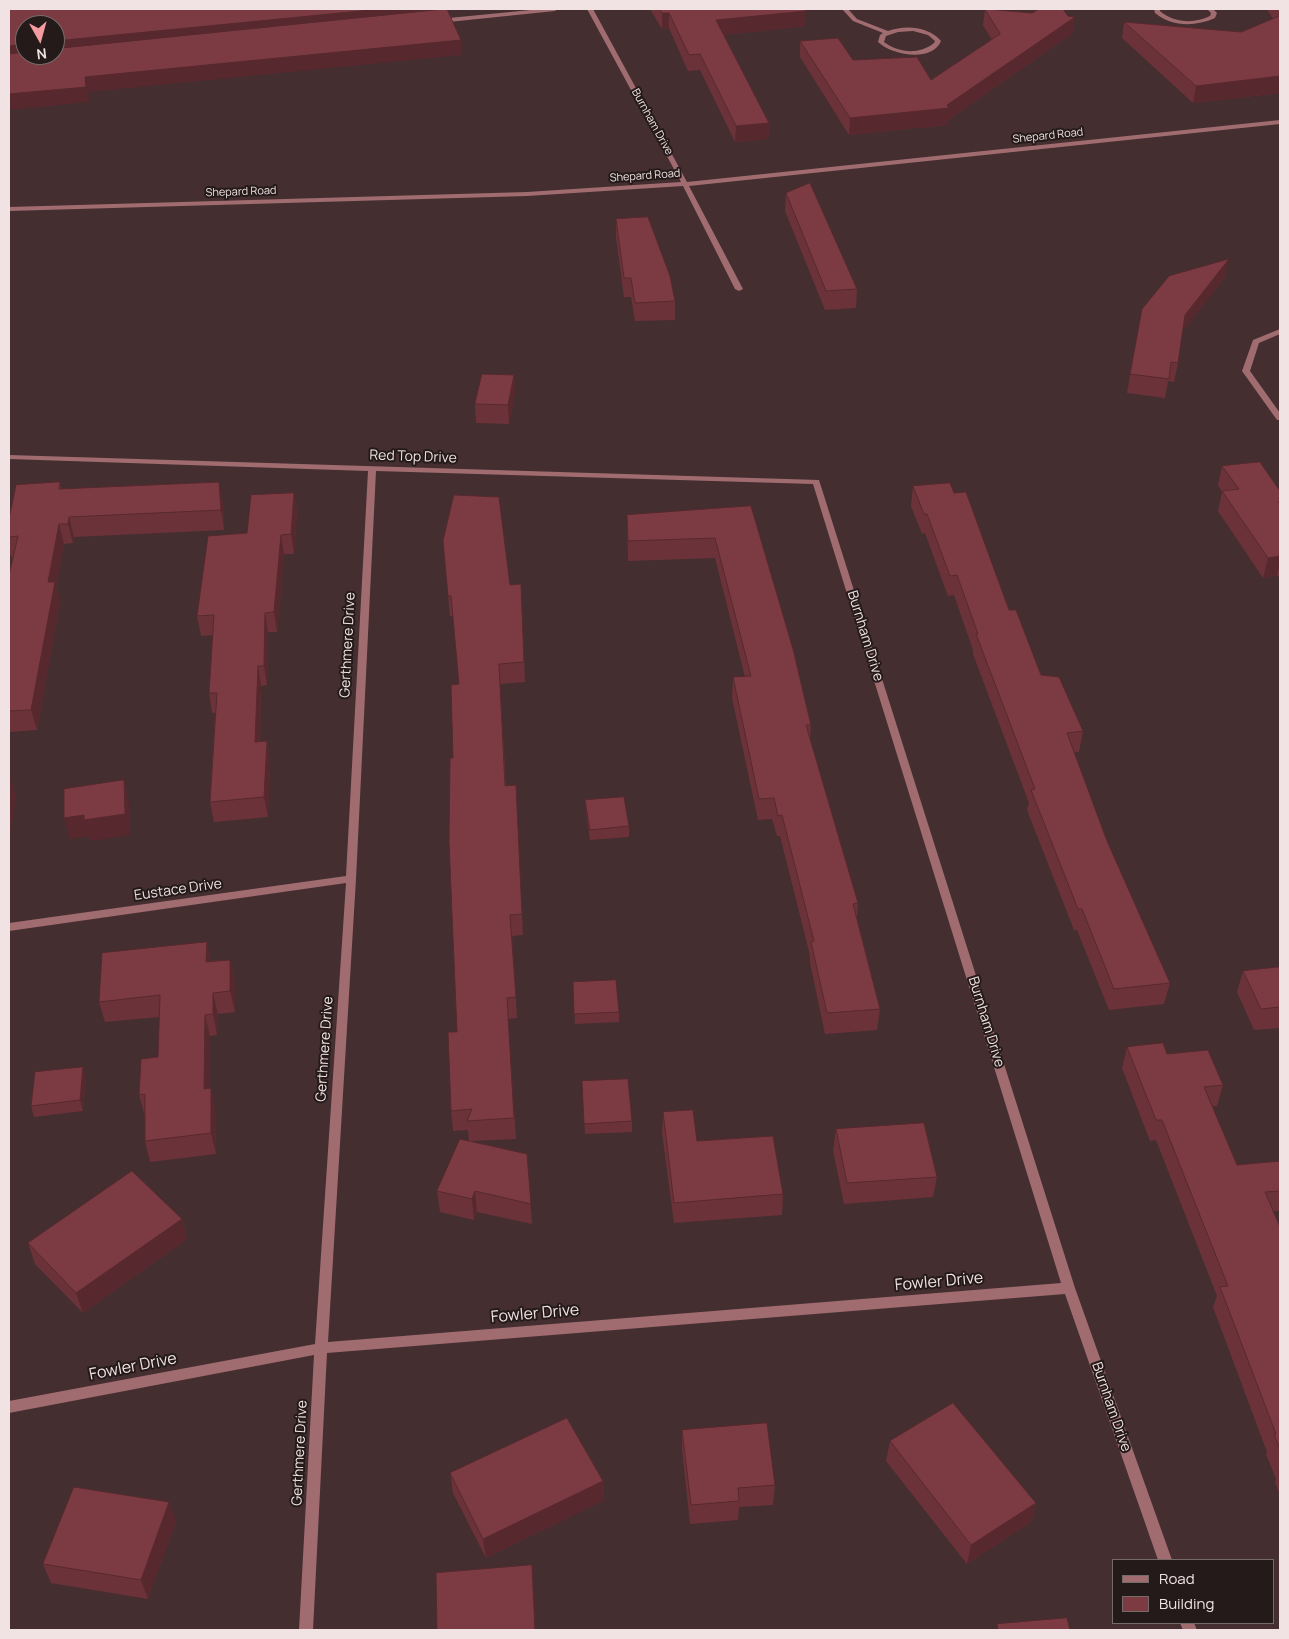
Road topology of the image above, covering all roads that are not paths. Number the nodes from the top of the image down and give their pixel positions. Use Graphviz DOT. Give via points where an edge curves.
graph roads {
  1 [pos="555,9"];
  2 [pos="590,9"];
  3 [pos="845,9"];
  4 [pos="1157,9"];
  5 [pos="1210,9"];
  6 [pos="436,21"];
  7 [pos="888,33"];
  8 [pos="1280,122"];
  9 [pos="686,184"];
  10 [pos="9,209"];
  11 [pos="739,289"];
  12 [pos="1280,331"];
  13 [pos="1280,418"];
  14 [pos="9,457"];
  15 [pos="372,470"];
  16 [pos="816,482"];
  17 [pos="351,879"];
  18 [pos="9,928"];
  19 [pos="1069,1288"];
  20 [pos="321,1348"];
  21 [pos="9,1407"];
  22 [pos="1165,1559"];
  23 [pos="306,1630"];
  1 -- 6 [label="street"];
  2 -- 9 [label="street, Burnham Drive"];
  3 -- 7 [label="street" via="855,20"];
  4 -- 5 [label="street" via="1166,19 1192,23 1213,17"];
  7 -- 7 [label="street" via="880,38 891,49 928,50 937,44 936,37 924,32 906,29"];
  8 -- 9 [label="street, Shepard Road"];
  9 -- 10 [label="street, Shepard Road" via="528,194"];
  9 -- 11 [label="street, Burnham Drive"];
  12 -- 13 [label="street" via="1256,342 1246,371"];
  14 -- 15 [label="street, Red Top Drive"];
  15 -- 16 [label="street, Red Top Drive"];
  15 -- 17 [label="street, Gerthmere Drive"];
  16 -- 19 [label="street, Burnham Drive"];
  17 -- 18 [label="street, Eustace Drive"];
  17 -- 20 [label="street, Gerthmere Drive"];
  19 -- 20 [label="street, Fowler Drive"];
  19 -- 22 [label="street, Burnham Drive"];
  20 -- 21 [label="street, Fowler Drive"];
  20 -- 23 [label="street, Gerthmere Drive"];
}
